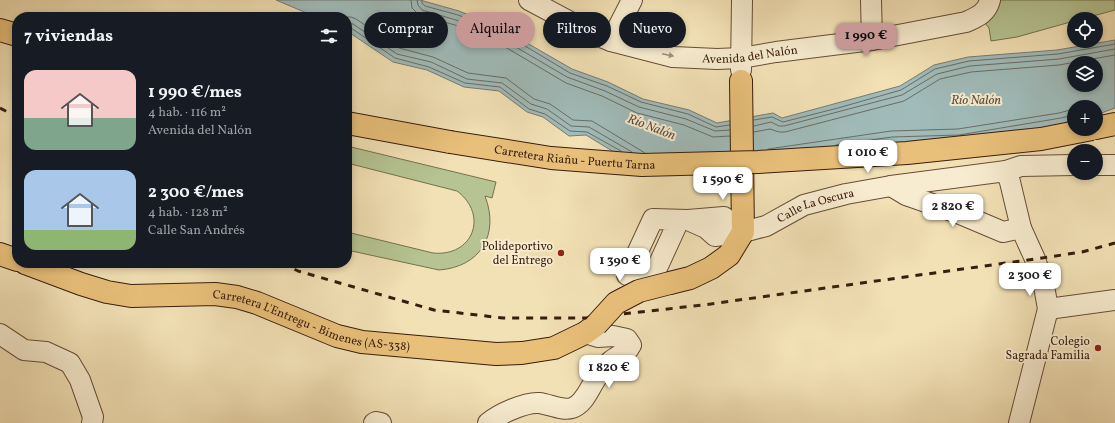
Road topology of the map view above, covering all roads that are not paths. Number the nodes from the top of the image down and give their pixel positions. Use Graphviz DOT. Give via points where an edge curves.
graph roads {
  1 [pos="529,0"];
  2 [pos="632,0"];
  3 [pos="742,0"];
  4 [pos="870,0"];
  5 [pos="984,8"];
  6 [pos="552,12"];
  7 [pos="0,30"];
  8 [pos="12,34"];
  9 [pos="872,40"];
  10 [pos="611,41"];
  11 [pos="741,58"];
  12 [pos="741,81"];
  13 [pos="352,123"];
  14 [pos="1115,124"];
  15 [pos="1103,127"];
  16 [pos="1067,134"];
  17 [pos="1067,165"];
  18 [pos="1103,165"];
  19 [pos="1115,165"];
  20 [pos="1006,171"];
  21 [pos="891,186"];
  22 [pos="683,220"];
  23 [pos="743,222"];
  24 [pos="1022,228"];
  25 [pos="0,254"];
  26 [pos="12,258"];
  27 [pos="38,268"];
  28 [pos="1115,300"];
  29 [pos="1048,309"];
  30 [pos="591,329"];
  31 [pos="0,334"];
  32 [pos="92,423"];
  33 [pos="374,423"];
  34 [pos="381,423"];
  35 [pos="488,423"];
  36 [pos="1019,423"];
  1 -- 6 [label="street, Avenida del Nalón"];
  2 -- 10 [label="street"];
  3 -- 11 [label="street"];
  4 -- 9 [label="street"];
  5 -- 9 [label="street, Avenida del Nalón" via="966,22"];
  7 -- 8 [label="main road"];
  9 -- 11 [label="street, Avenida del Nalón"];
  10 -- 11 [label="street, Avenida del Nalón, one-way" via="673,56"];
  11 -- 12 [label="street"];
  12 -- 23 [label="main road"];
  13 -- 16 [label="main road, Carretera Riañu - Puertu Tarna, bridge" via="551,158 642,165 758,162 907,153"];
  14 -- 15 [label="main road"];
  17 -- 20 [label="street, Calle La Oscura" via="1021,166"];
  18 -- 19 [label="street"];
  20 -- 21 [label="street, Calle La Oscura"];
  20 -- 24 [label="street"];
  21 -- 23 [label="street, Calle La Oscura" via="804,205 766,226"];
  21 -- 24 [label="street" via="906,195 958,212 1003,232"];
  22 -- 23 [label="street" via="724,217"];
  23 -- 30 [label="main road, bridge" via="729,255 712,268 690,278 638,291 616,304"];
  24 -- 29 [label="street" via="1044,286"];
  25 -- 26 [label="main road"];
  27 -- 30 [label="main road, Carretera L'Entregu - Bimenes (AS-338)" via="107,292 131,296 215,294 237,297 257,302 337,336 362,342 496,354 522,353 554,348"];
  28 -- 29 [label="street"];
  29 -- 36 [label="street"];
  30 -- 35 [label="street" via="598,337 613,336 627,340 631,345 626,352 615,357 605,367 581,404 571,408 531,404 517,407"];
  31 -- 32 [label="street" via="24,350 46,352 70,363 80,380"];
  33 -- 34 [label="street"];
}
